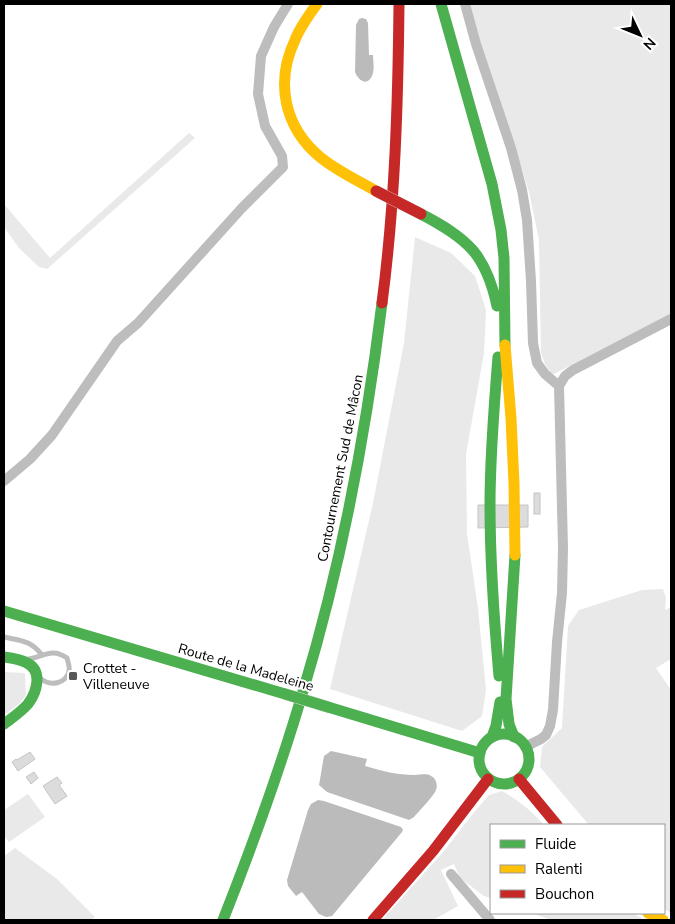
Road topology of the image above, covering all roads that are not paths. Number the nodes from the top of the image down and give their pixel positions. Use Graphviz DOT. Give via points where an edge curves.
graph roads {
  1 [pos="288,4"];
  2 [pos="317,4"];
  3 [pos="399,4"];
  4 [pos="441,4"];
  5 [pos="465,4"];
  6 [pos="404,184"];
  7 [pos="402,221"];
  8 [pos="671,319"];
  9 [pos="559,386"];
  10 [pos="4,481"];
  11 [pos="338,607"];
  12 [pos="4,611"];
  13 [pos="4,637"];
  14 [pos="326,653"];
  15 [pos="42,655"];
  16 [pos="4,657"];
  17 [pos="23,660"];
  18 [pos="36,674"];
  19 [pos="316,688"];
  20 [pos="309,713"];
  21 [pos="4,724"];
  22 [pos="514,737"];
  23 [pos="492,738"];
  24 [pos="525,747"];
  25 [pos="480,753"];
  26 [pos="488,779"];
  27 [pos="519,779"];
  28 [pos="556,824"];
  29 [pos="451,874"];
  30 [pos="250,882"];
  31 [pos="243,898"];
  32 [pos="650,914"];
  33 [pos="223,920"];
  34 [pos="373,920"];
  35 [pos="490,920"];
  36 [pos="662,920"];
  1 -- 10 [label="street" via="261,56 258,94 265,126 282,156 283,167 241,208 138,323 117,341 52,435"];
  2 -- 23 [label="main road, bridge" via="289,52 284,72 289,112 297,131 315,153 341,172 441,224 462,239 480,258 492,283 499,340 490,519 500,699"];
  3 -- 33 [label="main road, Contournement Sud de Mâcon" via="396,149 390,237 374,368 353,490 303,696"];
  4 -- 22 [label="main road" via="492,184 504,258 515,564 506,699 508,724"];
  5 -- 9 [label="street" via="522,190 537,363 544,374"];
  6 -- 7 [label="main road"];
  8 -- 9 [label="street" via="573,370"];
  9 -- 24 [label="street" via="562,593 553,710 546,735"];
  11 -- 14 [label="main road"];
  12 -- 25 [label="main road, Route de la Madeleine, bridge"];
  13 -- 15 [label="lane" via="29,643"];
  15 -- 17 [label="lane"];
  15 -- 18 [label="lane" via="61,654 67,658 69,671 59,682 50,684"];
  16 -- 17 [label="main road"];
  17 -- 18 [label="main road" via="33,667"];
  18 -- 21 [label="main road" via="35,693 24,708"];
  19 -- 20 [label="main road"];
  22 -- 23 [label="main road" via="501,735"];
  22 -- 24 [label="main road"];
  23 -- 25 [label="main road"];
  24 -- 27 [label="main road" via="528,764"];
  25 -- 26 [label="main road" via="480,767"];
  26 -- 27 [label="main road" via="507,784"];
  26 -- 34 [label="main road" via="418,870"];
  27 -- 28 [label="main road"];
  29 -- 35 [label="street"];
  30 -- 31 [label="main road"];
  32 -- 36 [label="main road"];
}
